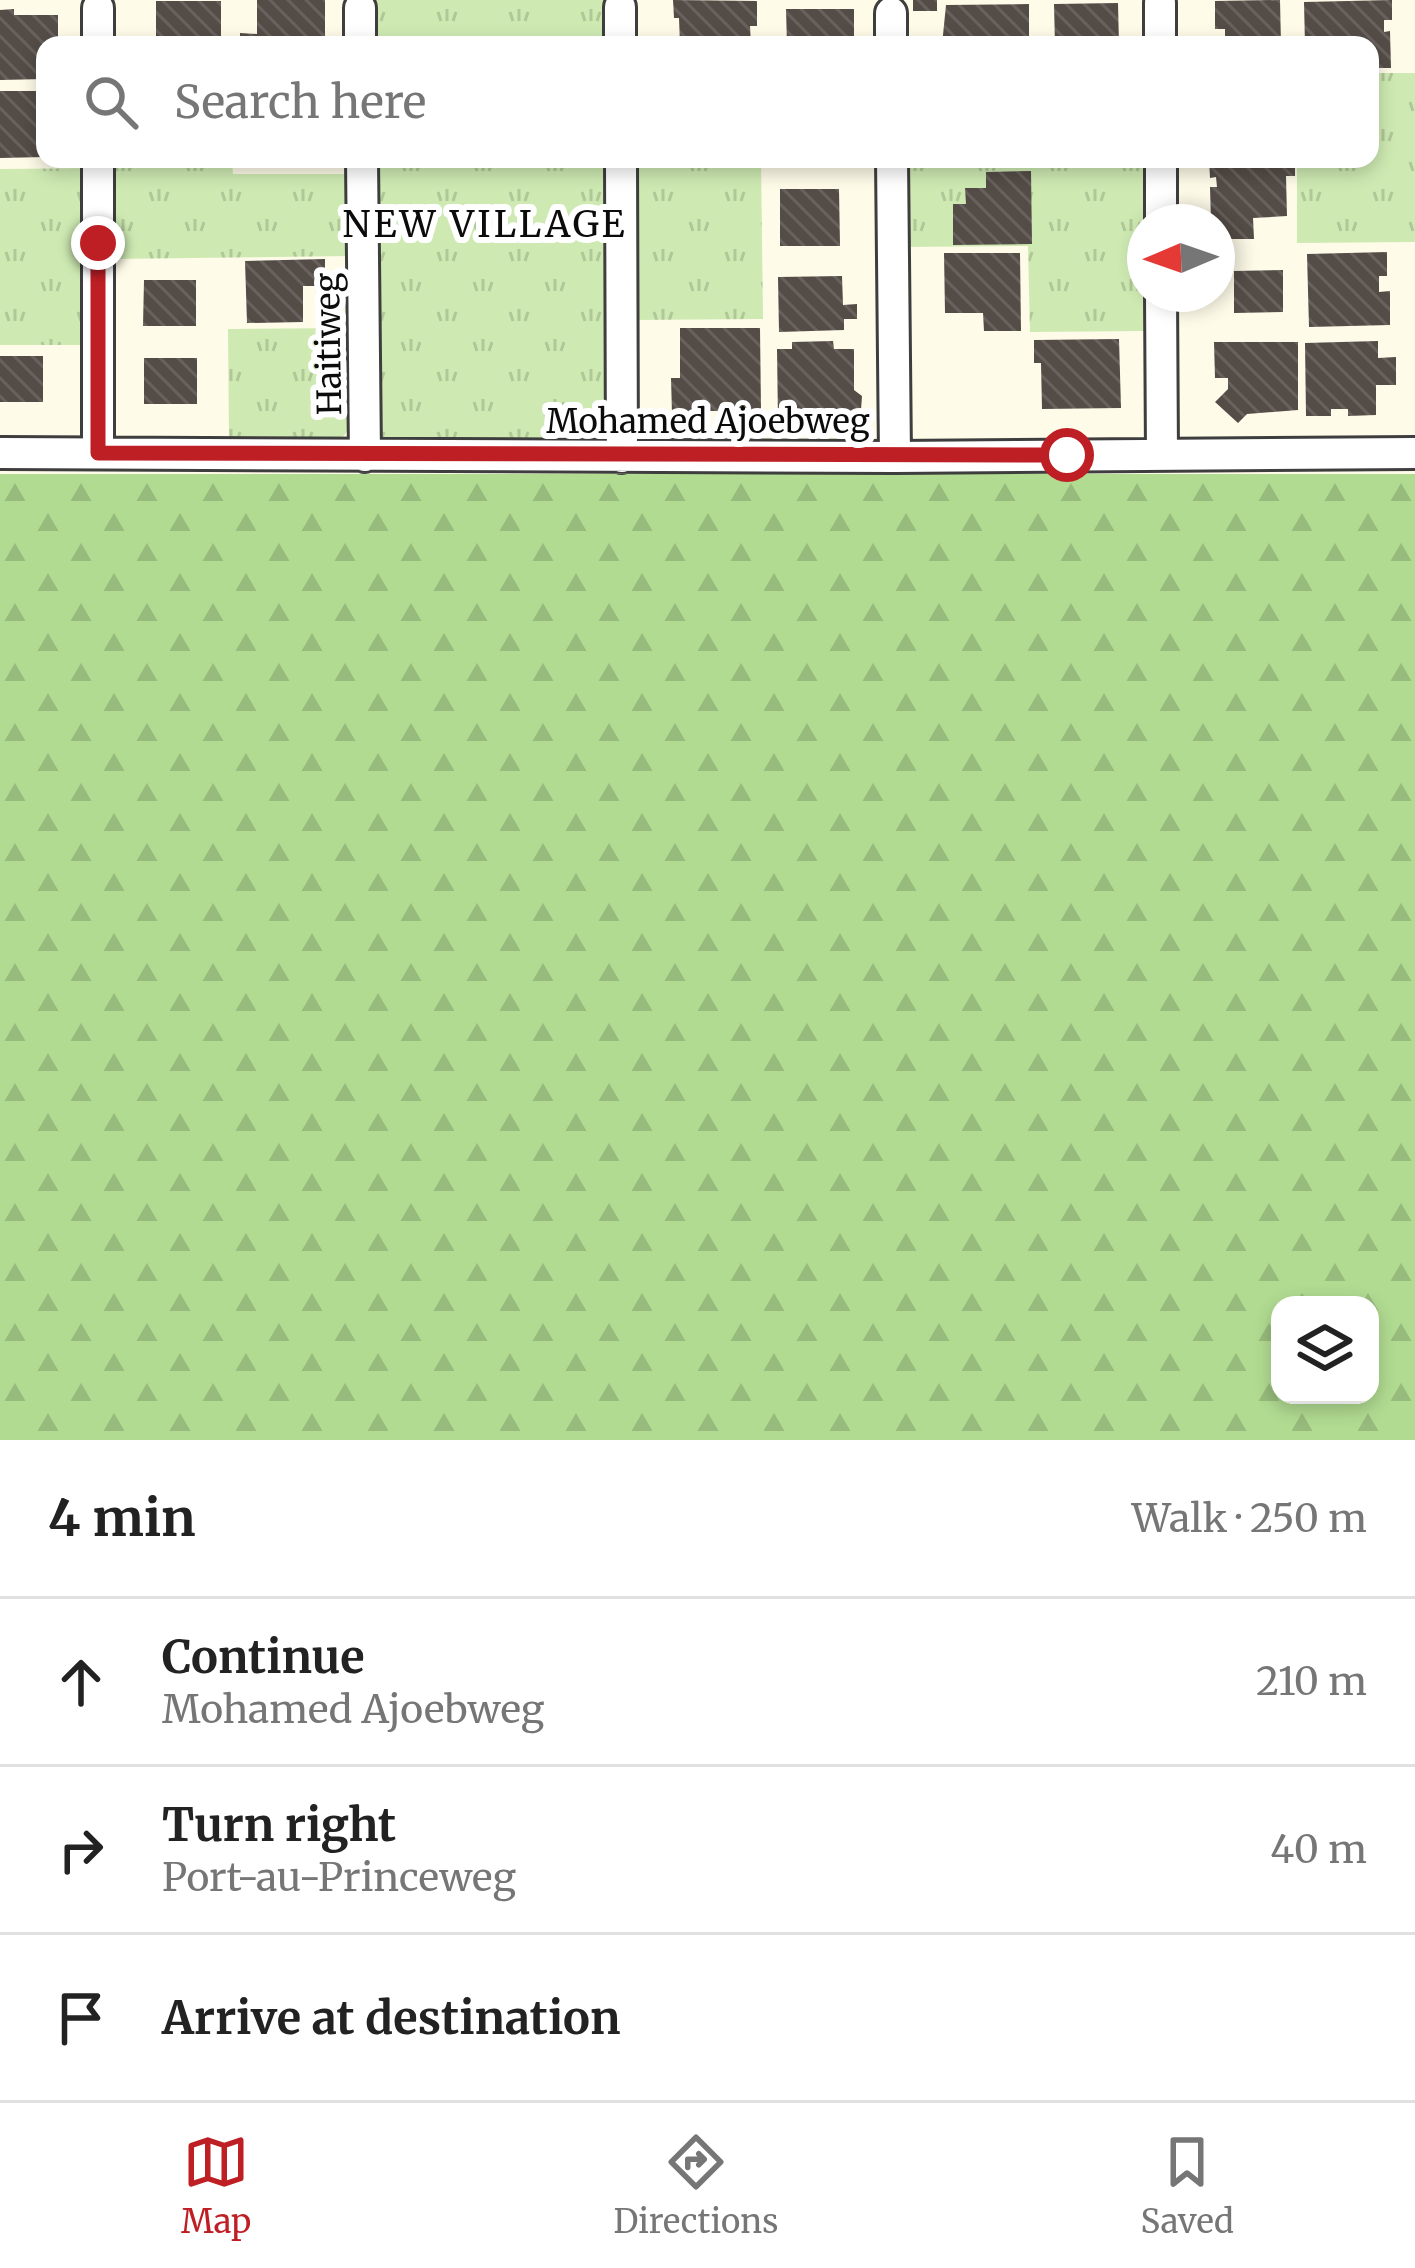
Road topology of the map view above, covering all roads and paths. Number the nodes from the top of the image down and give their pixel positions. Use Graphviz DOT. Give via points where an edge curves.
graph roads {
  1 [pos="1160,3"];
  2 [pos="620,7"];
  3 [pos="98,8"];
  4 [pos="360,8"];
  5 [pos="891,13"];
  6 [pos="98,36"];
  7 [pos="360,36"];
  8 [pos="620,36"];
  9 [pos="891,36"];
  10 [pos="1160,36"];
  11 [pos="98,168"];
  12 [pos="362,168"];
  13 [pos="621,168"];
  14 [pos="892,168"];
  15 [pos="1161,168"];
  16 [pos="1161,204"];
  17 [pos="1161,312"];
  18 [pos="0,453"];
  19 [pos="98,453"];
  20 [pos="1415,453"];
  21 [pos="365,455"];
  22 [pos="1162,455"];
  23 [pos="622,457"];
  24 [pos="895,457"];
  1 -- 10 [label="street"];
  2 -- 8 [label="street"];
  3 -- 6 [label="street"];
  4 -- 7 [label="street"];
  5 -- 9 [label="street"];
  11 -- 19 [label="street"];
  12 -- 21 [label="street, Haitiweg"];
  13 -- 23 [label="street"];
  14 -- 24 [label="street"];
  15 -- 16 [label="street"];
  17 -- 22 [label="street"];
  18 -- 19 [label="street, Mohamed Ajoebweg"];
  19 -- 21 [label="street, Mohamed Ajoebweg"];
  20 -- 22 [label="street, Mohamed Ajoebweg"];
  21 -- 23 [label="street, Mohamed Ajoebweg"];
  22 -- 24 [label="street, Mohamed Ajoebweg"];
  23 -- 24 [label="street, Mohamed Ajoebweg"];
}
